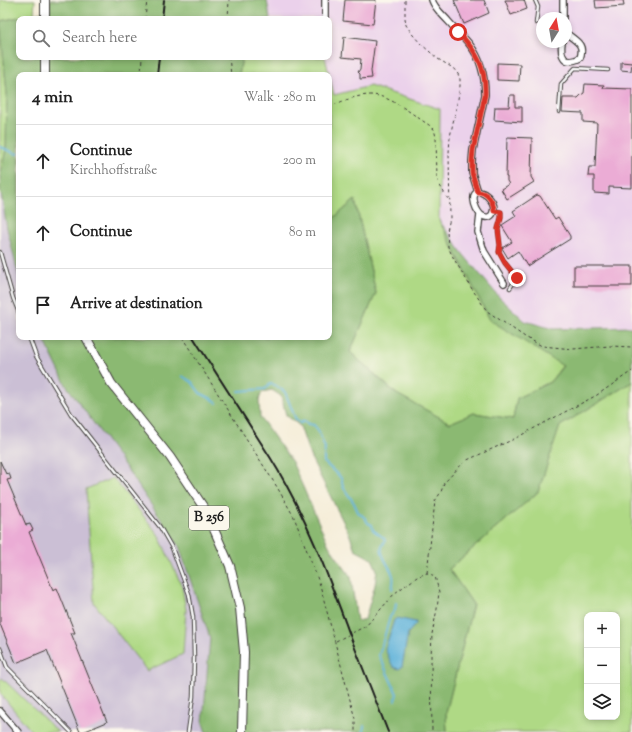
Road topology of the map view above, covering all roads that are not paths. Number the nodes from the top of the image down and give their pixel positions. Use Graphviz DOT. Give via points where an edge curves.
graph roads {
  1 [pos="45,0"];
  2 [pos="325,0"];
  3 [pos="432,0"];
  4 [pos="535,0"];
  5 [pos="563,0"];
  6 [pos="537,12"];
  7 [pos="563,12"];
  8 [pos="45,16"];
  9 [pos="325,16"];
  10 [pos="572,38"];
  11 [pos="562,48"];
  12 [pos="45,60"];
  13 [pos="574,61"];
  14 [pos="576,68"];
  15 [pos="608,70"];
  16 [pos="45,72"];
  17 [pos="559,112"];
  18 [pos="478,192"];
  19 [pos="494,211"];
  20 [pos="480,215"];
  21 [pos="0,252"];
  22 [pos="504,283"];
  23 [pos="510,288"];
  24 [pos="16,306"];
  25 [pos="30,340"];
  26 [pos="88,340"];
  27 [pos="0,648"];
  28 [pos="0,711"];
  29 [pos="18,732"];
  30 [pos="71,732"];
  31 [pos="188,732"];
  32 [pos="242,732"];
  1 -- 8 [label="main road"];
  2 -- 9 [label="street"];
  3 -- 18 [label="street" via="438,11 470,45 483,71 485,95 472,161 472,173"];
  4 -- 6 [label="lane"];
  5 -- 7 [label="street"];
  10 -- 13 [label="street" via="579,43 582,53 580,58"];
  11 -- 13 [label="street" via="564,59"];
  12 -- 16 [label="main road"];
  13 -- 14 [label="lane"];
  14 -- 15 [label="lane"];
  14 -- 17 [label="lane" via="561,84"];
  18 -- 19 [label="street" via="482,192 490,199"];
  18 -- 20 [label="street" via="474,197"];
  19 -- 20 [label="street" via="488,217"];
  19 -- 23 [label="lane" via="501,212 498,229 499,252 517,278"];
  20 -- 22 [label="street" via="478,232 484,251"];
  21 -- 24 [label="lane"];
  25 -- 31 [label="lane" via="36,356 71,414 160,527 172,548 190,594 193,617 193,698"];
  26 -- 32 [label="main road, B 256" via="111,383 170,457 206,511 230,566 240,608 244,652"];
  27 -- 30 [label="lane" via="7,667"];
  28 -- 29 [label="street"];
}
